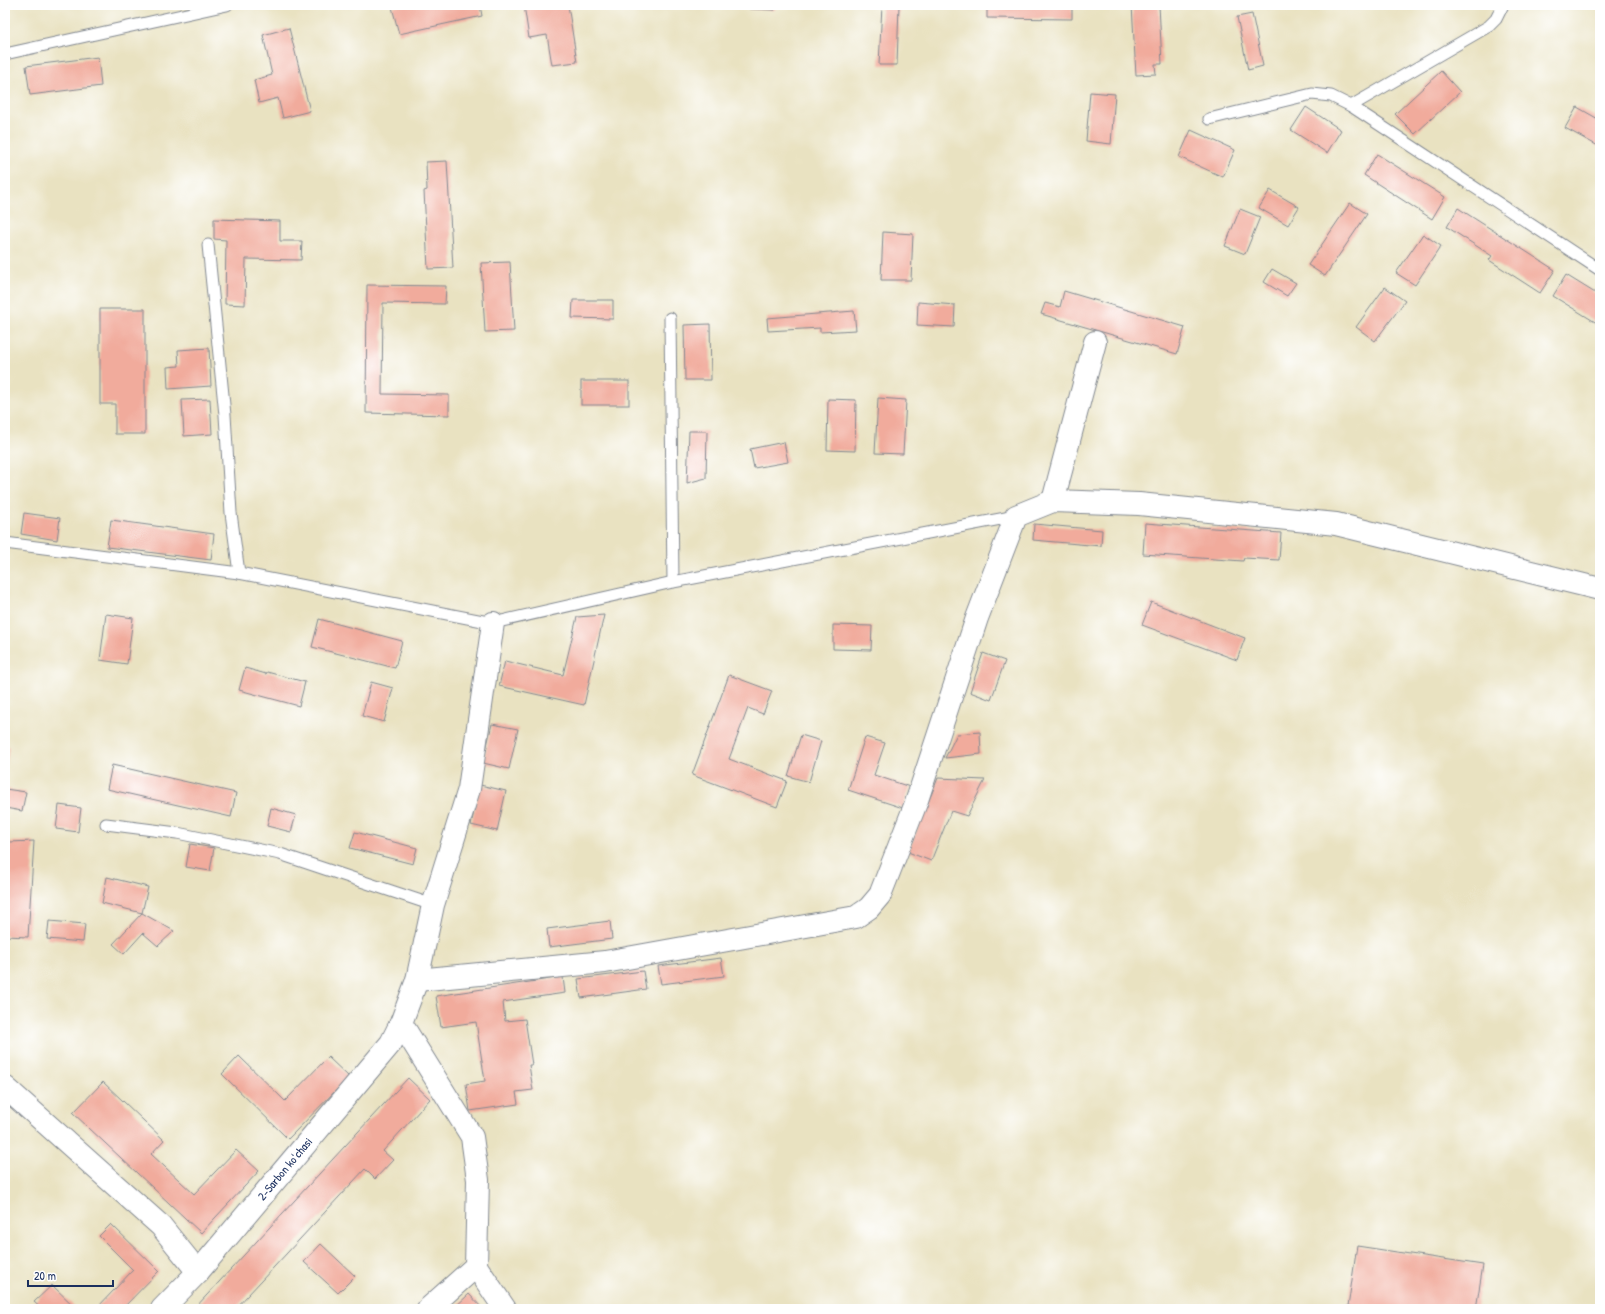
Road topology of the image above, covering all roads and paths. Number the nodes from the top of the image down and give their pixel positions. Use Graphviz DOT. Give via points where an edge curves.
graph roads {
  1 [pos="228,5"];
  2 [pos="1503,5"];
  3 [pos="5,54"];
  4 [pos="1351,106"];
  5 [pos="1209,119"];
  6 [pos="208,245"];
  7 [pos="1600,270"];
  8 [pos="670,318"];
  9 [pos="1095,342"];
  10 [pos="1053,501"];
  11 [pos="1016,516"];
  12 [pos="5,543"];
  13 [pos="239,573"];
  14 [pos="673,582"];
  15 [pos="1600,589"];
  16 [pos="493,624"];
  17 [pos="106,824"];
  18 [pos="433,905"];
  19 [pos="417,980"];
  20 [pos="401,1023"];
  21 [pos="5,1087"];
  22 [pos="476,1266"];
  23 [pos="198,1272"];
  24 [pos="162,1309"];
  25 [pos="428,1309"];
  26 [pos="505,1309"];
  1 -- 3 [label="lane"];
  2 -- 4 [label="lane" via="1489,26"];
  4 -- 5 [label="lane" via="1331,96 1312,94"];
  4 -- 7 [label="lane"];
  6 -- 13 [label="lane" via="225,415 231,512"];
  8 -- 14 [label="lane"];
  9 -- 10 [label="street"];
  10 -- 11 [label="street"];
  10 -- 15 [label="street" via="1139,504 1336,524"];
  11 -- 14 [label="lane"];
  11 -- 19 [label="street" via="977,618 916,802 880,895 869,908 856,917 605,962"];
  12 -- 13 [label="lane"];
  13 -- 16 [label="lane"];
  14 -- 16 [label="lane"];
  16 -- 18 [label="street, 2-Sarbon koʻchasi" via="469,790"];
  17 -- 18 [label="lane" via="177,833 280,854"];
  18 -- 19 [label="street, 2-Sarbon koʻchasi"];
  19 -- 20 [label="street, 2-Sarbon koʻchasi"];
  20 -- 22 [label="street" via="472,1137 478,1180"];
  20 -- 23 [label="street, 2-Sarbon koʻchasi" via="391,1043"];
  21 -- 23 [label="street" via="162,1226"];
  22 -- 25 [label="street"];
  22 -- 26 [label="street"];
  23 -- 24 [label="street, 2-Sarbon koʻchasi"];
}
